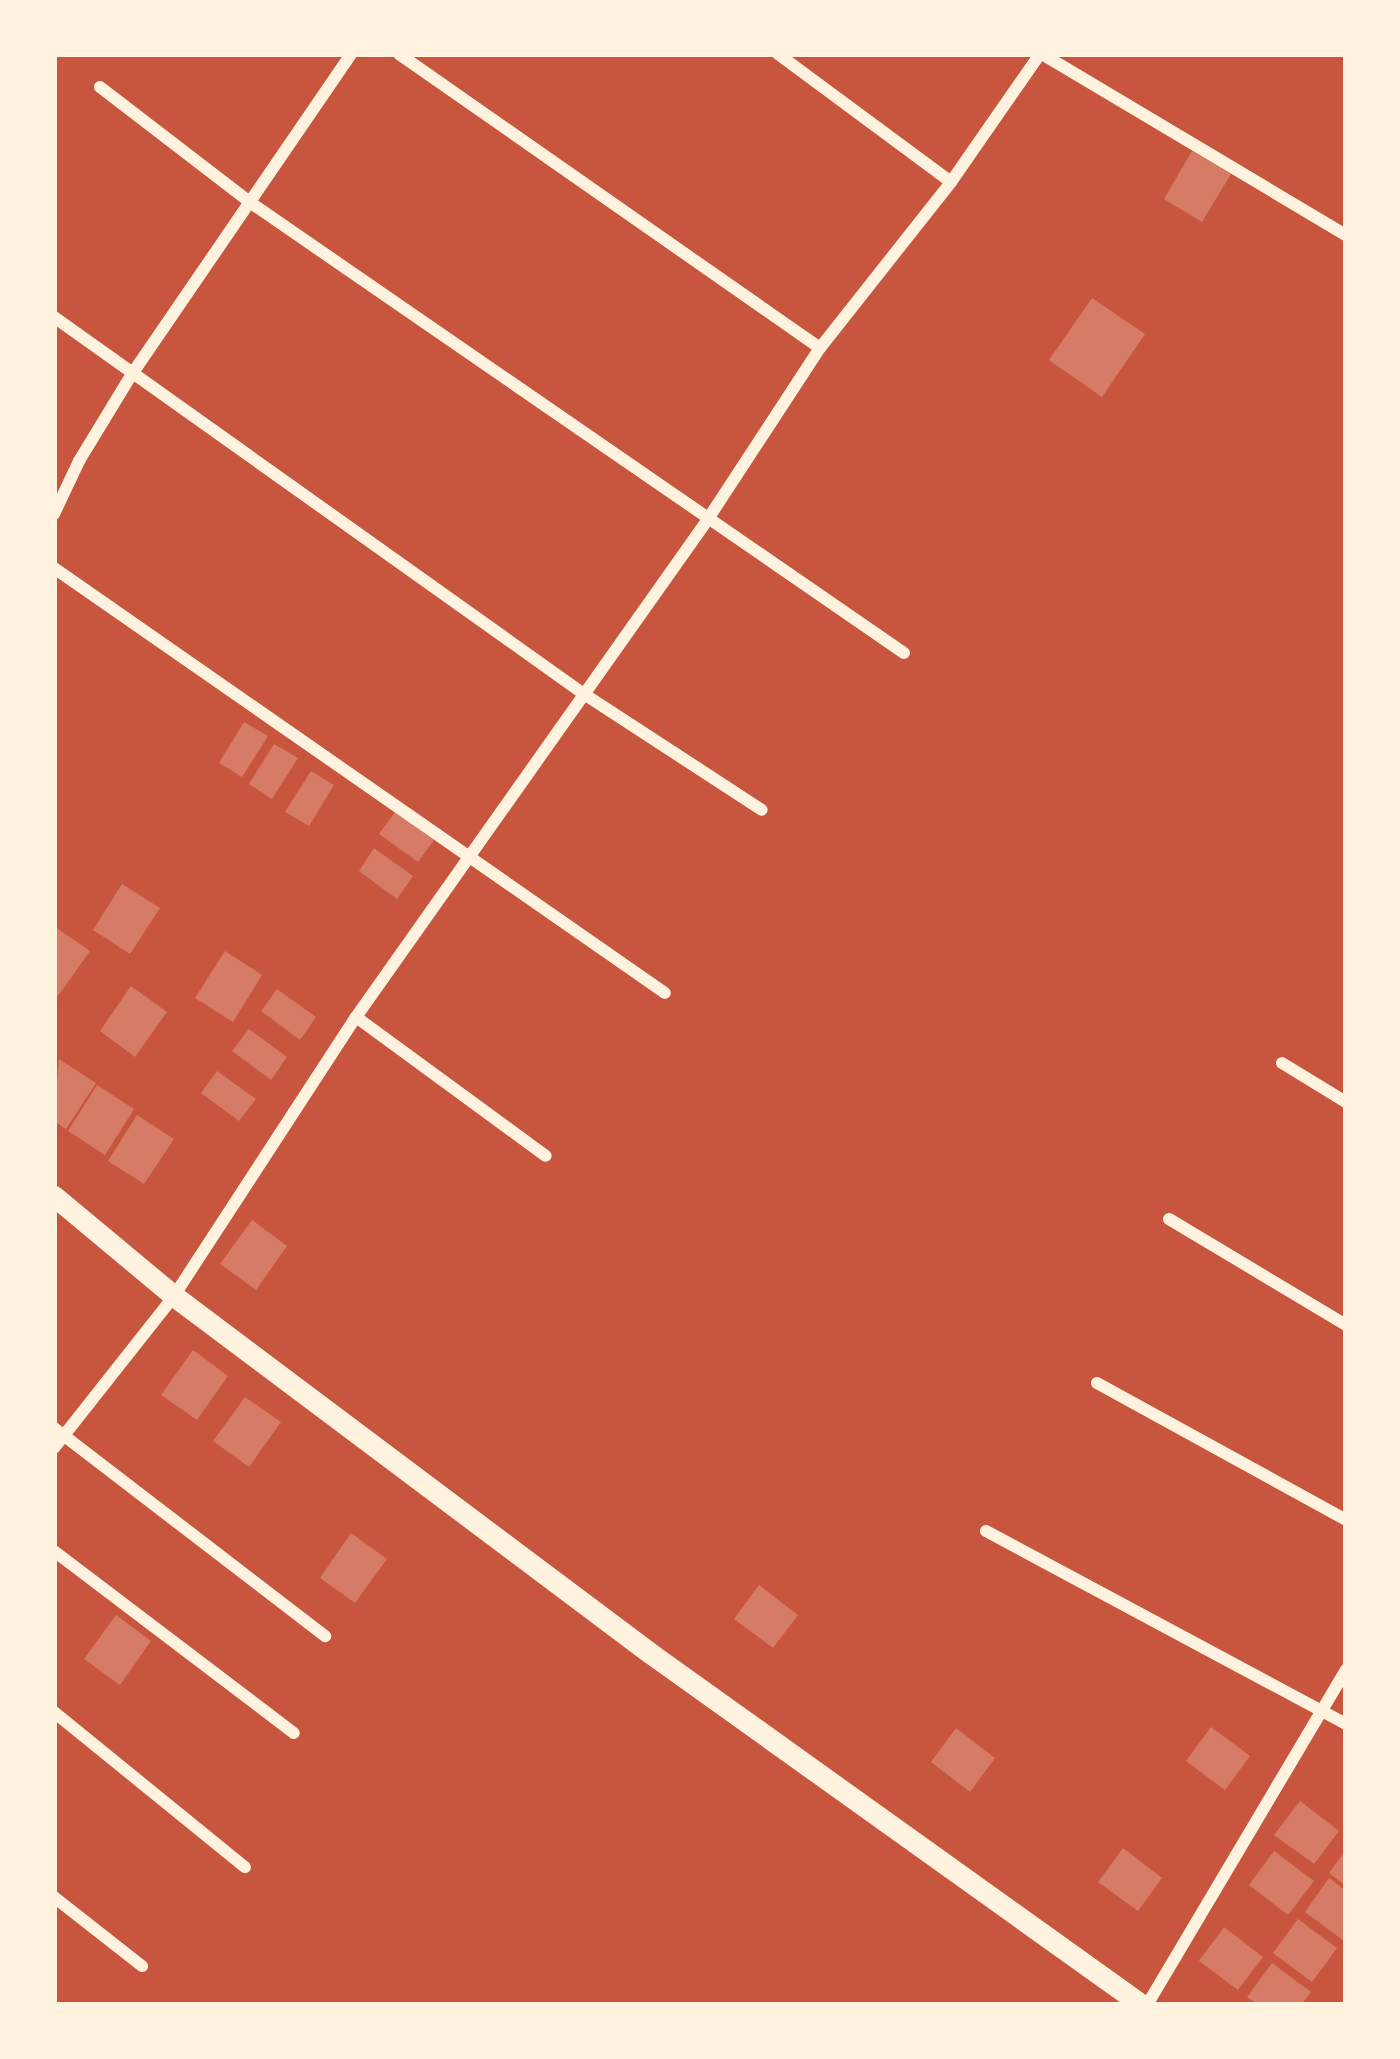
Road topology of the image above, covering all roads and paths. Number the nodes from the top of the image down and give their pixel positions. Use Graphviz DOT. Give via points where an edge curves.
graph roads {
  1 [pos="352,54"];
  2 [pos="400,54"];
  3 [pos="778,54"];
  4 [pos="1041,54"];
  5 [pos="100,87"];
  6 [pos="952,182"];
  7 [pos="251,203"];
  8 [pos="1346,235"];
  9 [pos="54,317"];
  10 [pos="820,348"];
  11 [pos="132,374"];
  12 [pos="54,514"];
  13 [pos="706,522"];
  14 [pos="54,568"];
  15 [pos="904,653"];
  16 [pos="584,694"];
  17 [pos="762,810"];
  18 [pos="470,857"];
  19 [pos="665,993"];
  20 [pos="356,1017"];
  21 [pos="1282,1063"];
  22 [pos="1346,1102"];
  23 [pos="546,1156"];
  24 [pos="54,1196"];
  25 [pos="1169,1219"];
  26 [pos="174,1296"];
  27 [pos="1346,1325"];
  28 [pos="1097,1383"];
  29 [pos="57,1437"];
  30 [pos="1346,1520"];
  31 [pos="986,1531"];
  32 [pos="54,1551"];
  33 [pos="325,1636"];
  34 [pos="1346,1670"];
  35 [pos="1324,1709"];
  36 [pos="54,1712"];
  37 [pos="1346,1724"];
  38 [pos="294,1733"];
  39 [pos="245,1867"];
  40 [pos="54,1897"];
  41 [pos="142,1966"];
  42 [pos="1144,2005"];
  1 -- 7 [label="street"];
  2 -- 10 [label="street"];
  3 -- 6 [label="street"];
  4 -- 6 [label="street"];
  4 -- 8 [label="street"];
  5 -- 7 [label="street"];
  6 -- 10 [label="street"];
  7 -- 11 [label="street"];
  7 -- 13 [label="street"];
  9 -- 11 [label="street"];
  10 -- 13 [label="street"];
  11 -- 12 [label="street"];
  11 -- 16 [label="street"];
  13 -- 15 [label="street"];
  13 -- 16 [label="street"];
  14 -- 18 [label="street"];
  16 -- 17 [label="street"];
  16 -- 18 [label="street"];
  18 -- 19 [label="street"];
  18 -- 20 [label="street"];
  20 -- 23 [label="street"];
  20 -- 26 [label="street"];
  21 -- 22 [label="street"];
  24 -- 26 [label="street"];
  25 -- 27 [label="street"];
  26 -- 29 [label="street"];
  26 -- 42 [label="street" via="650,1653"];
  28 -- 30 [label="street"];
  29 -- 33 [label="street"];
  31 -- 35 [label="street"];
  32 -- 38 [label="street"];
  34 -- 35 [label="street"];
  35 -- 37 [label="street"];
  35 -- 42 [label="street"];
  36 -- 39 [label="street"];
  40 -- 41 [label="street"];
}
